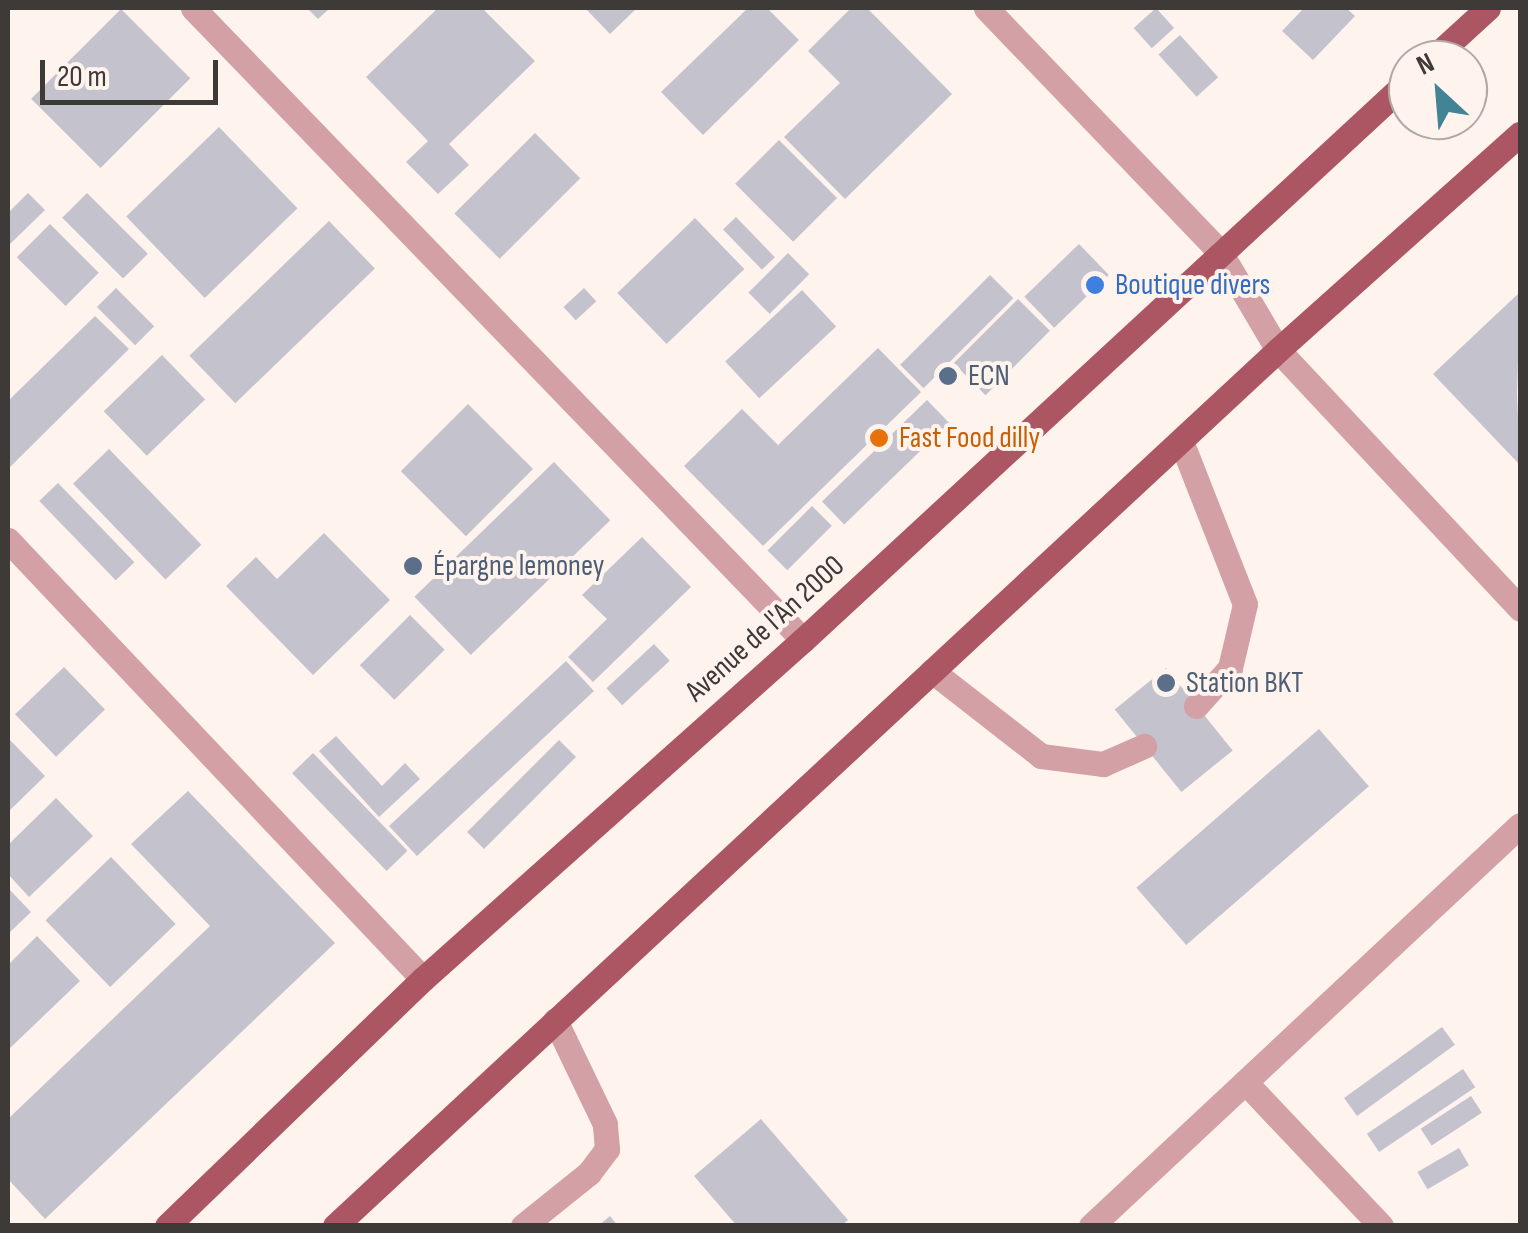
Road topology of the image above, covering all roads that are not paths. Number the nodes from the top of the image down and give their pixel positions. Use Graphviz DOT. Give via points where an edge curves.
graph roads {
  1 [pos="193,8"];
  2 [pos="986,8"];
  3 [pos="1488,8"];
  4 [pos="1453,40"];
  5 [pos="1388,99"];
  6 [pos="1520,134"];
  7 [pos="1220,252"];
  8 [pos="1278,350"];
  9 [pos="1181,441"];
  10 [pos="8,541"];
  11 [pos="1520,609"];
  12 [pos="804,640"];
  13 [pos="932,672"];
  14 [pos="1196,706"];
  15 [pos="1144,746"];
  16 [pos="1520,825"];
  17 [pos="423,979"];
  18 [pos="556,1020"];
  19 [pos="1246,1082"];
  20 [pos="167,1226"];
  21 [pos="334,1226"];
  22 [pos="524,1226"];
  23 [pos="1091,1226"];
  24 [pos="1381,1226"];
  1 -- 12 [label="street"];
  2 -- 7 [label="street"];
  3 -- 4 [label="main road"];
  5 -- 7 [label="main road, Avenue de l'An 2000"];
  6 -- 8 [label="main road"];
  7 -- 8 [label="street"];
  7 -- 12 [label="main road, Avenue de l'An 2000"];
  8 -- 9 [label="main road"];
  8 -- 11 [label="street"];
  9 -- 13 [label="main road"];
  9 -- 14 [label="street" via="1245,604 1230,668"];
  10 -- 17 [label="street"];
  12 -- 17 [label="main road, Avenue de l'An 2000"];
  13 -- 15 [label="street" via="1041,756 1104,764"];
  13 -- 18 [label="main road"];
  16 -- 19 [label="street"];
  17 -- 20 [label="main road, Avenue de l'An 2000"];
  18 -- 21 [label="main road"];
  18 -- 22 [label="street" via="605,1124 606,1150 589,1173"];
  19 -- 23 [label="street"];
  19 -- 24 [label="street"];
}
